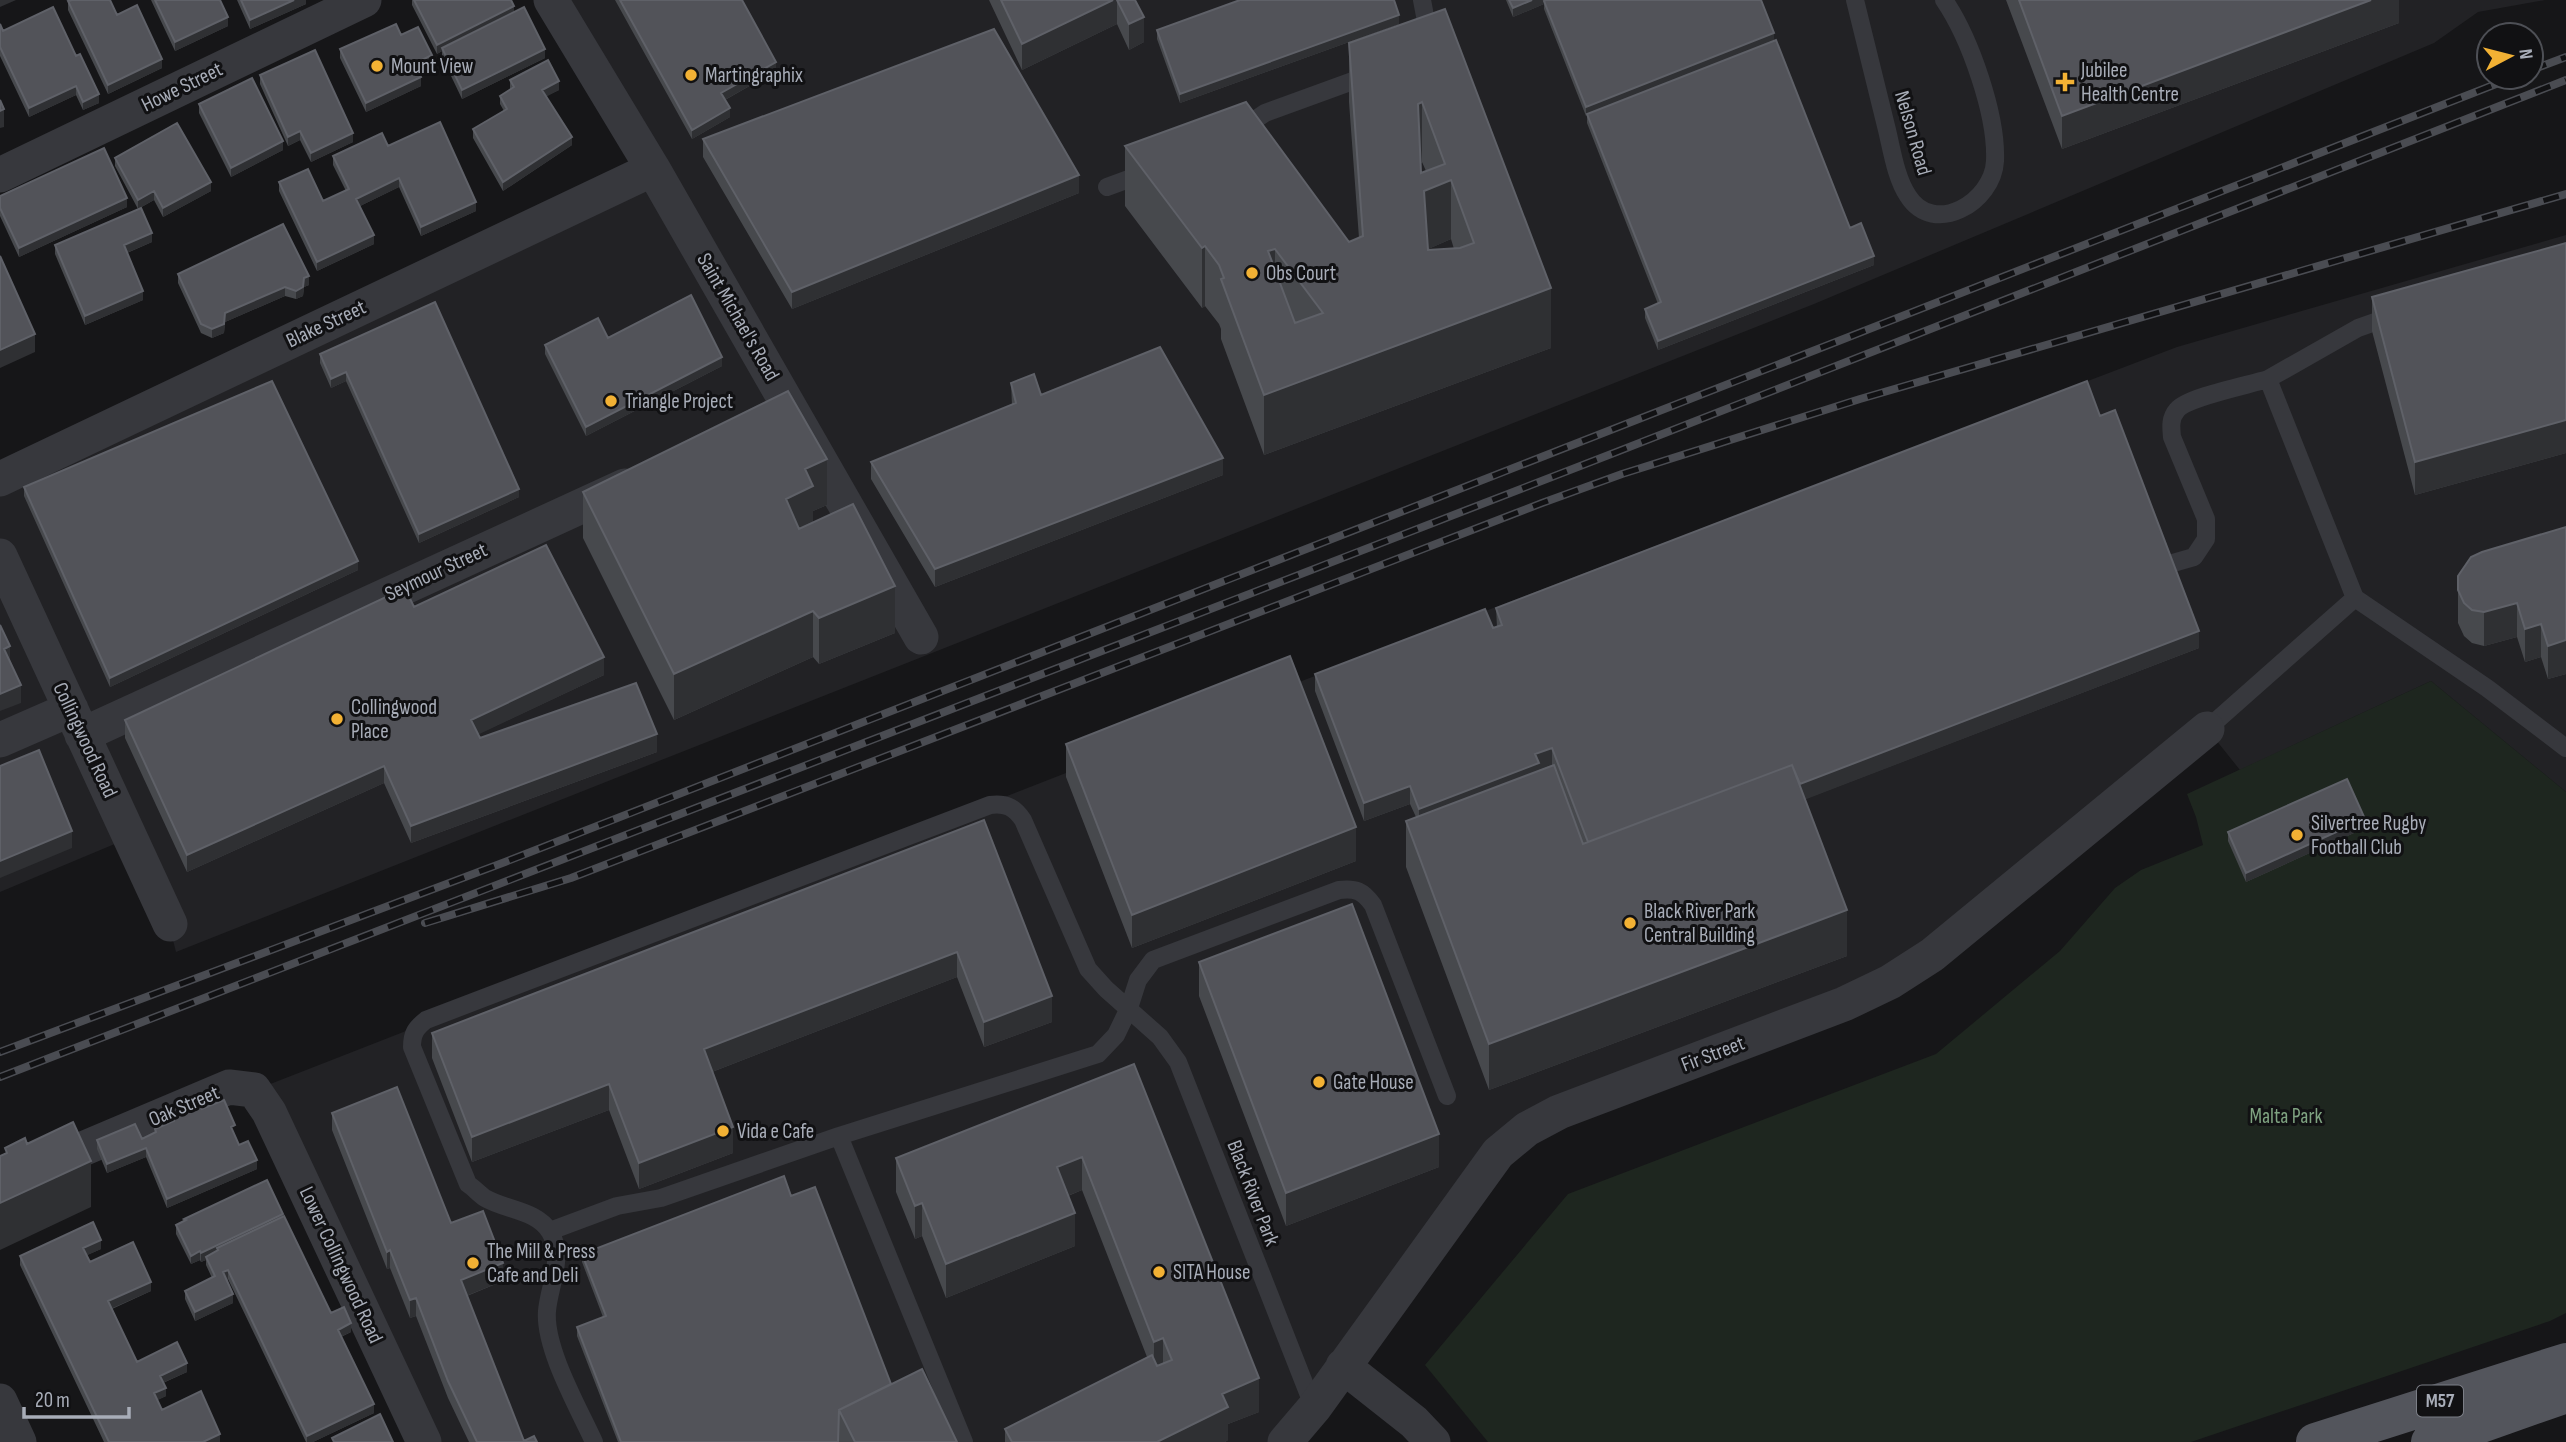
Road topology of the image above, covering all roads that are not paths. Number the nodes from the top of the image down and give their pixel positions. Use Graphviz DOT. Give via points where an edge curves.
graph roads {
  1 [pos="364,0"];
  2 [pos="551,0"];
  3 [pos="1422,0"];
  4 [pos="1855,0"];
  5 [pos="1944,0"];
  6 [pos="1425,51"];
  7 [pos="1392,67"];
  8 [pos="1224,141"];
  9 [pos="1163,167"];
  10 [pos="653,169"];
  11 [pos="0,175"];
  12 [pos="1107,187"];
  13 [pos="2407,312"];
  14 [pos="2268,379"];
  15 [pos="652,474"];
  16 [pos="0,479"];
  17 [pos="0,556"];
  18 [pos="2173,563"];
  19 [pos="2355,598"];
  20 [pos="921,637"];
  21 [pos="77,722"];
  22 [pos="2207,729"];
  23 [pos="0,740"];
  24 [pos="2566,748"];
  25 [pos="170,924"];
  26 [pos="1129,1008"];
  27 [pos="254,1090"];
  28 [pos="1447,1097"];
  29 [pos="839,1136"];
  30 [pos="0,1184"];
  31 [pos="550,1231"];
  32 [pos="2566,1362"];
  33 [pos="1343,1366"];
  34 [pos="2566,1394"];
  35 [pos="0,1401"];
  36 [pos="1314,1408"];
  37 [pos="19,1442"];
  38 [pos="424,1442"];
  39 [pos="594,1442"];
  40 [pos="964,1442"];
  41 [pos="1285,1442"];
  42 [pos="1433,1442"];
  43 [pos="2315,1442"];
  44 [pos="2430,1442"];
  1 -- 11 [label="street, Howe Street"];
  2 -- 10 [label="street, Saint Michael's Road"];
  3 -- 6 [label="lane" via="1430,34"];
  4 -- 5 [label="lane, Nelson Road" via="1908,197 1926,212 1945,215 1972,204 1988,187 1995,163 1993,130 1977,68"];
  7 -- 8 [label="lane" via="1265,113"];
  9 -- 12 [label="lane"];
  10 -- 16 [label="street, Blake Street"];
  10 -- 20 [label="street, Saint Michael's Road" via="778,416"];
  13 -- 14 [label="lane" via="2358,328"];
  14 -- 18 [label="lane" via="2189,402 2177,410 2170,423 2206,519 2206,539 2194,557"];
  14 -- 19 [label="lane"];
  15 -- 21 [label="street, Seymour Street"];
  17 -- 21 [label="street, Collingwood Road"];
  19 -- 22 [label="lane"];
  19 -- 24 [label="lane"];
  21 -- 23 [label="street, Seymour Street"];
  21 -- 25 [label="street, Collingwood Road"];
  22 -- 33 [label="street, Fir Street" via="1932,955 1890,982 1844,1004 1559,1112 1527,1129 1498,1153"];
  26 -- 28 [label="lane" via="1138,979 1153,960 1353,888 1373,905"];
  26 -- 29 [label="lane" via="1116,1035 1098,1054"];
  26 -- 31 [label="lane, Black River Park" via="1088,969 1023,820 1016,809 1003,804 990,805 426,1020 417,1027 412,1047 468,1184 485,1198 537,1220"];
  26 -- 36 [label="lane, Black River Park" via="1178,1062"];
  27 -- 30 [label="street, Oak Street" via="229,1087"];
  27 -- 38 [label="street, Lower Collingwood Road" via="269,1112"];
  29 -- 31 [label="lane" via="678,1193 617,1206"];
  29 -- 40 [label="lane"];
  31 -- 39 [label="lane" via="557,1247 547,1313 551,1345"];
  32 -- 43 [label="main road, M57"];
  33 -- 36 [label="street, Fir Street"];
  33 -- 42 [label="street"];
  34 -- 44 [label="main road, M57"];
  35 -- 37 [label="street"];
  36 -- 41 [label="street, Fir Street"];
}
